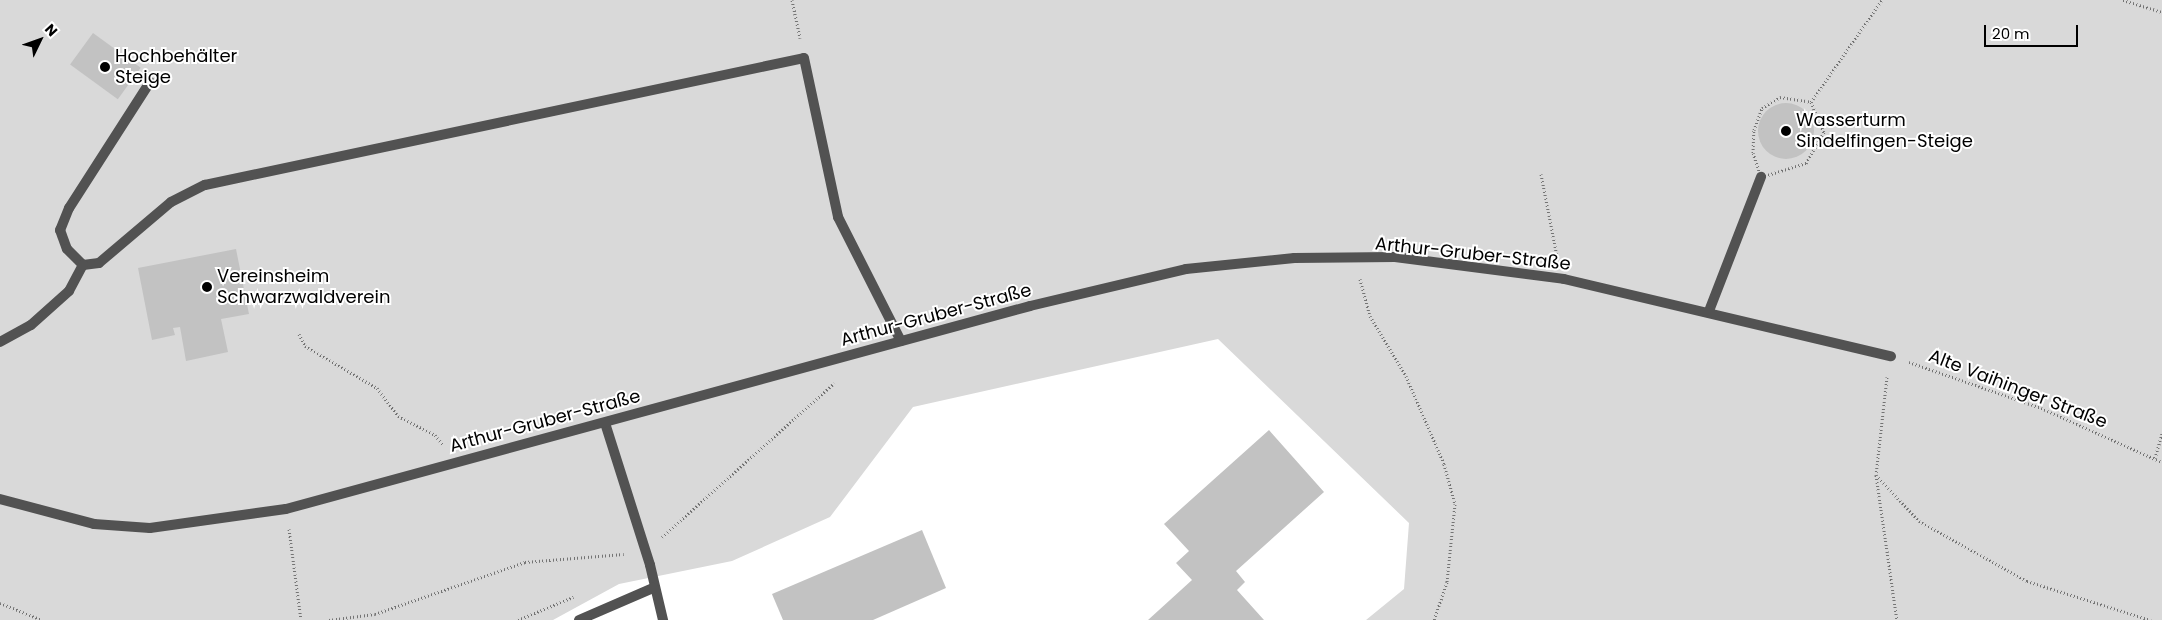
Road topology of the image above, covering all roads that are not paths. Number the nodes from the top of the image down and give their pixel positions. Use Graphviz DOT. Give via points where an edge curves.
graph roads {
  1 [pos="150,82"];
  2 [pos="1761,177"];
  3 [pos="83,265"];
  4 [pos="1709,310"];
  5 [pos="901,341"];
  6 [pos="0,342"];
  7 [pos="1891,356"];
  8 [pos="605,422"];
  9 [pos="0,498"];
  10 [pos="654,588"];
  11 [pos="579,620"];
  12 [pos="663,620"];
  1 -- 3 [label="street" via="69,208 60,230 67,249"];
  2 -- 4 [label="street"];
  3 -- 5 [label="street" via="100,263 171,202 204,185 804,58 838,218"];
  3 -- 6 [label="street" via="69,291 31,325"];
  4 -- 5 [label="street, Arthur-Gruber-Straße" via="1564,278 1394,258 1294,258 1186,270"];
  4 -- 7 [label="street, Arthur-Gruber-Straße"];
  5 -- 8 [label="street, Arthur-Gruber-Straße"];
  8 -- 9 [label="street, Arthur-Gruber-Straße" via="286,509 150,528 94,524"];
  8 -- 10 [label="street"];
  10 -- 11 [label="street"];
  10 -- 12 [label="street"];
}
